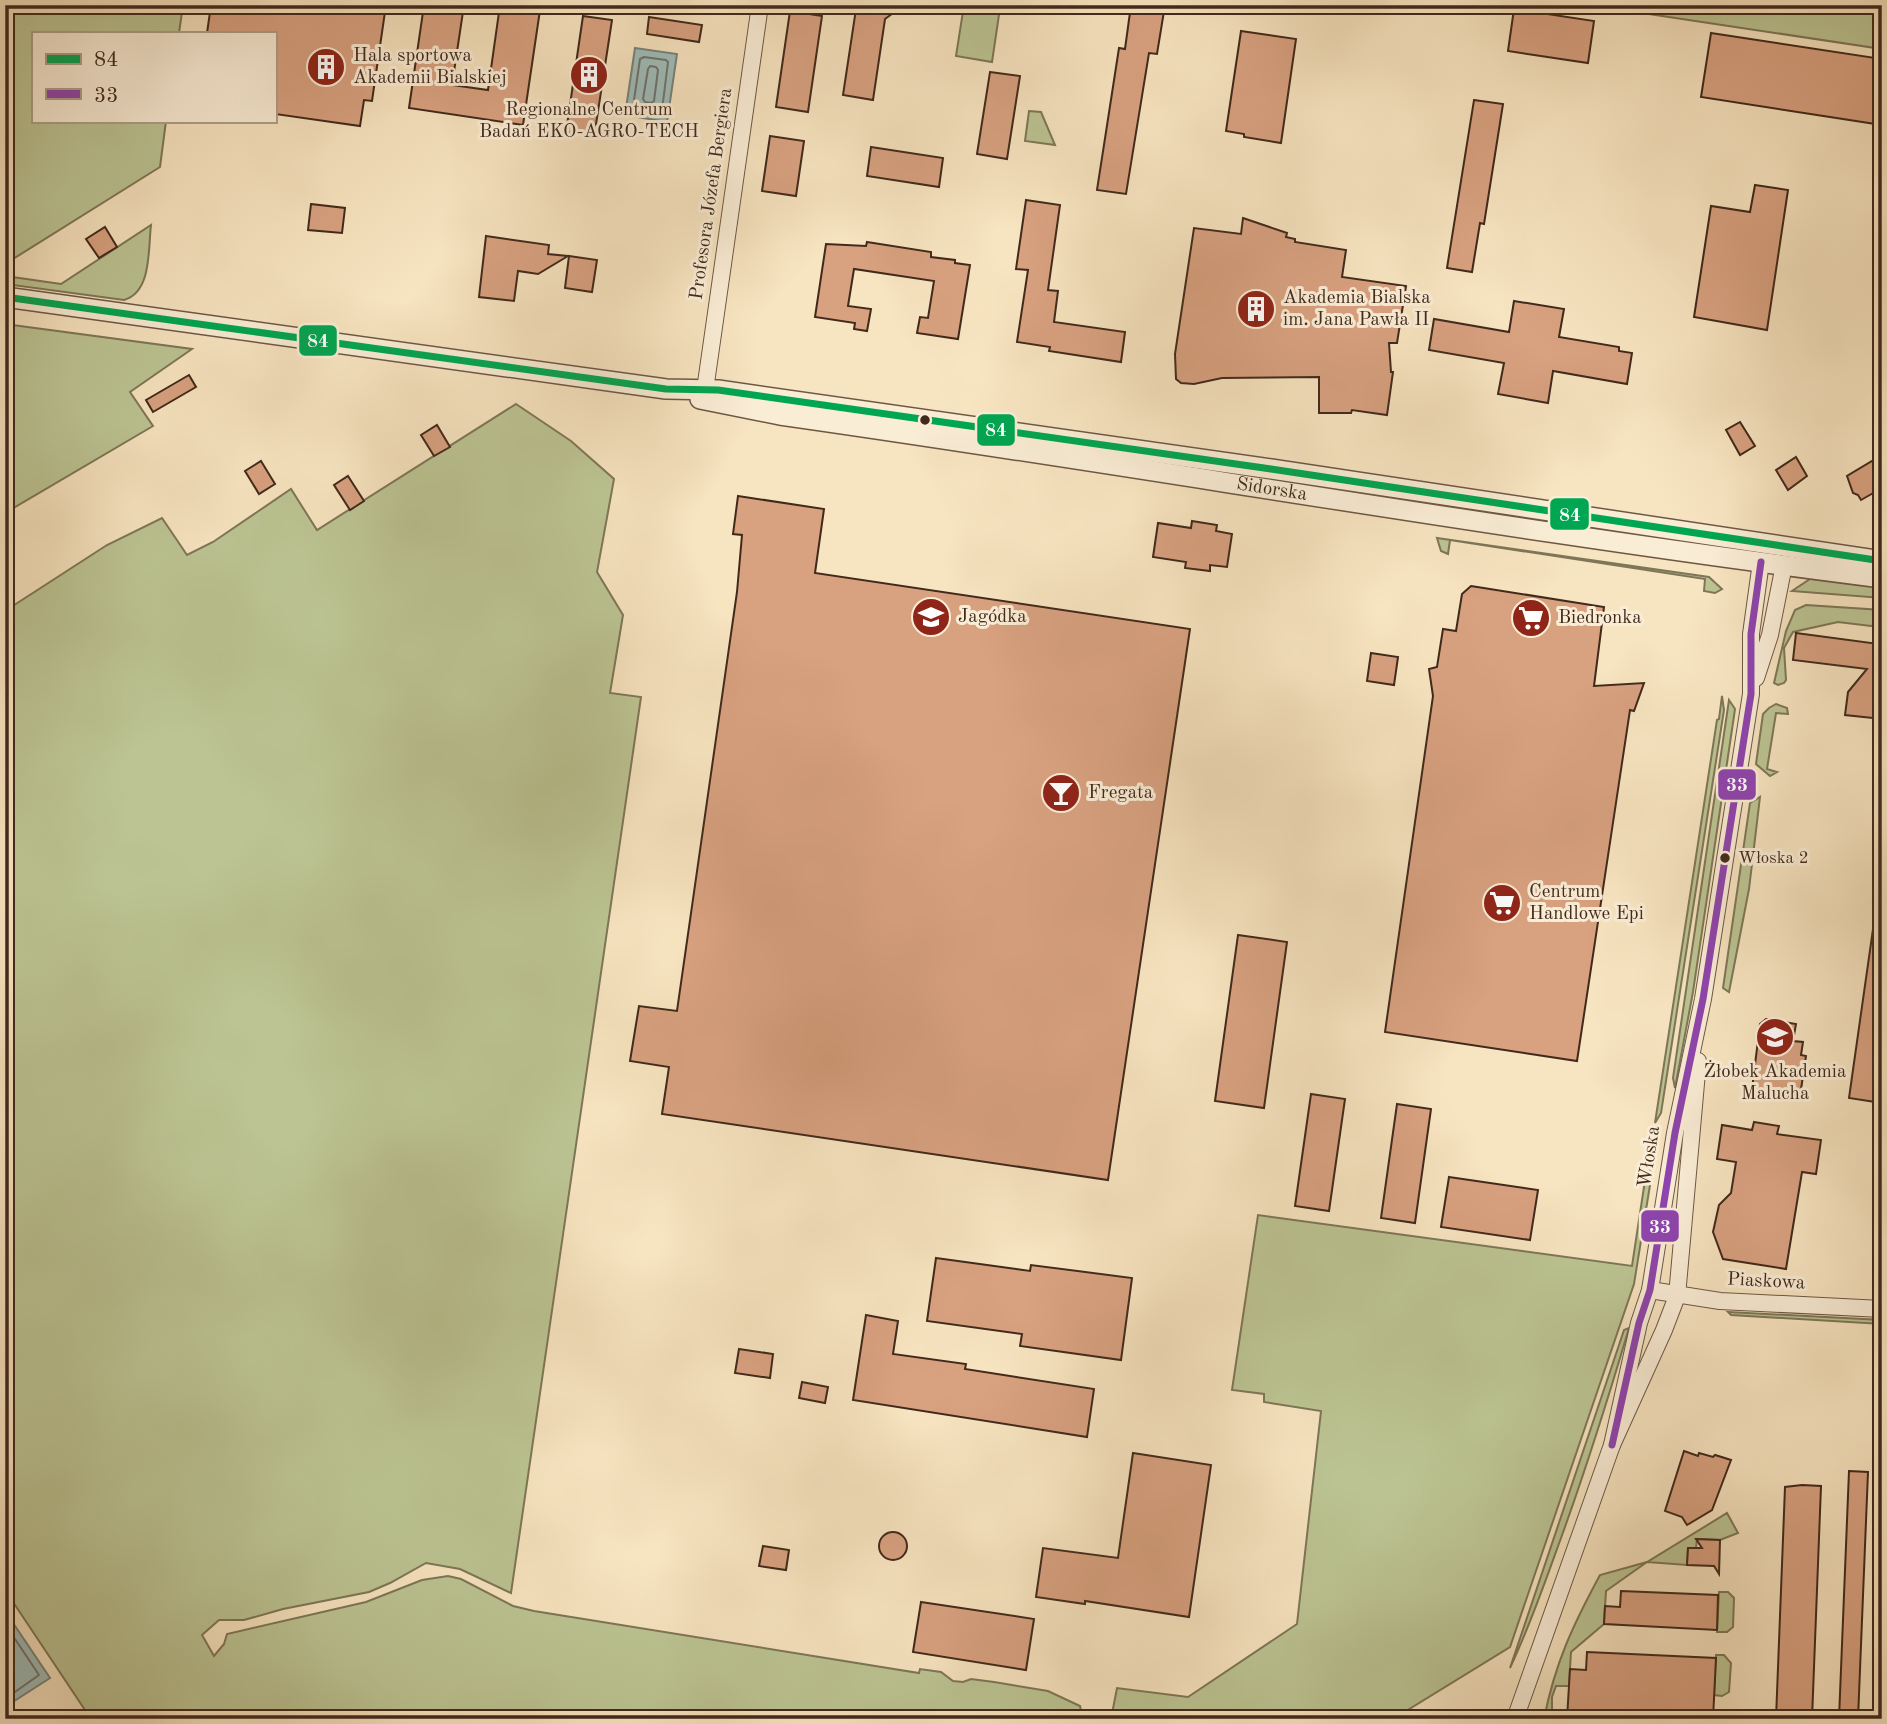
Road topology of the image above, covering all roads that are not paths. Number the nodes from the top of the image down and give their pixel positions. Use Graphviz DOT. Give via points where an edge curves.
graph roads {
  1 [pos="760,5"];
  2 [pos="5,297"];
  3 [pos="711,396"];
  4 [pos="850,417"];
  5 [pos="1063,439"];
  6 [pos="1131,458"];
  7 [pos="1070,459"];
  8 [pos="1271,469"];
  9 [pos="1388,487"];
  10 [pos="1268,489"];
  11 [pos="1434,494"];
  12 [pos="1386,508"];
  13 [pos="1432,515"];
  14 [pos="1604,519"];
  15 [pos="1652,526"];
  16 [pos="1601,540"];
  17 [pos="1776,545"];
  18 [pos="1648,547"];
  19 [pos="1882,561"];
  20 [pos="1761,562"];
  21 [pos="1784,565"];
  22 [pos="1882,578"];
  23 [pos="1751,694"];
  24 [pos="1703,999"];
  25 [pos="1650,1290"];
  26 [pos="1677,1296"];
  27 [pos="1882,1309"];
  28 [pos="1612,1445"];
  29 [pos="1515,1719"];
  1 -- 3 [label="street, Profesora Józefa Bergiera"];
  2 -- 3 [label="street, Sidorska"];
  3 -- 4 [label="street, Sidorska"];
  4 -- 5 [label="street, Sidorska"];
  4 -- 7 [label="street, Sidorska"];
  5 -- 6 [label="street, Sidorska"];
  5 -- 7 [label="street"];
  6 -- 7 [label="street, Sidorska"];
  6 -- 8 [label="street, Sidorska"];
  6 -- 10 [label="street, Sidorska"];
  8 -- 9 [label="street, Sidorska"];
  8 -- 10 [label="street"];
  9 -- 11 [label="street, Sidorska"];
  9 -- 12 [label="street"];
  10 -- 12 [label="street, Sidorska"];
  11 -- 13 [label="street"];
  11 -- 14 [label="street, Sidorska"];
  12 -- 13 [label="street, Sidorska"];
  13 -- 16 [label="street, Sidorska"];
  14 -- 15 [label="street, Sidorska"];
  14 -- 16 [label="street"];
  15 -- 17 [label="street, Sidorska"];
  15 -- 18 [label="street"];
  16 -- 18 [label="street, Sidorska"];
  17 -- 19 [label="street, Sidorska"];
  17 -- 20 [label="street"];
  17 -- 21 [label="street"];
  18 -- 20 [label="street, Sidorska"];
  20 -- 21 [label="street, Sidorska"];
  20 -- 23 [label="street, Włoska" via="1751,634"];
  21 -- 22 [label="street, Sidorska"];
  21 -- 23 [label="street, Włoska" via="1770,635"];
  23 -- 24 [label="street, Włoska"];
  24 -- 25 [label="street, Włoska" via="1677,1121"];
  24 -- 26 [label="street, Włoska"];
  25 -- 26 [label="street, Piaskowa"];
  25 -- 28 [label="street, Włoska"];
  26 -- 27 [label="street, Piaskowa"];
  26 -- 28 [label="street, Włoska"];
  28 -- 29 [label="street, Włoska"];
}
